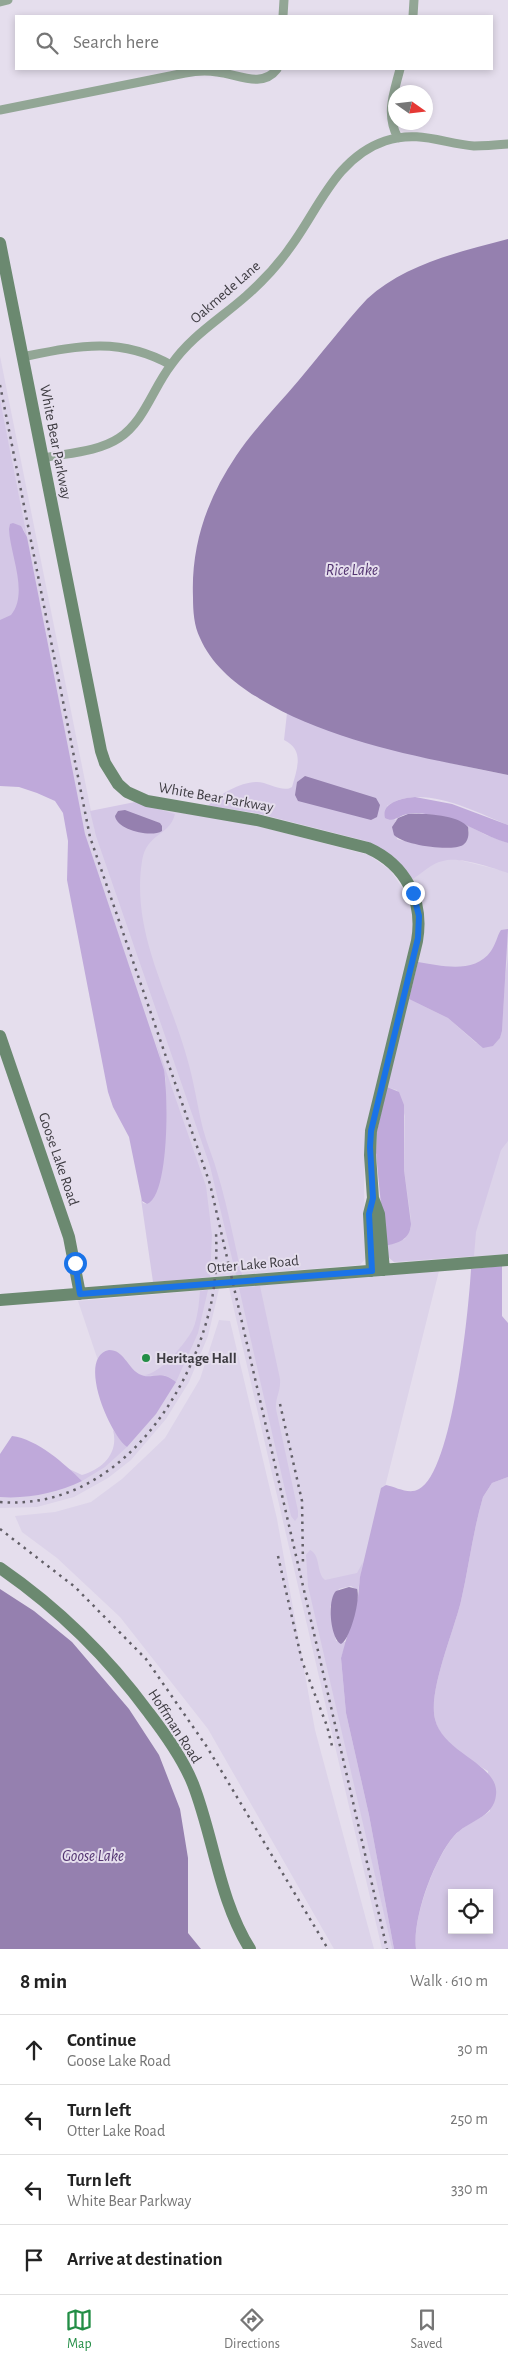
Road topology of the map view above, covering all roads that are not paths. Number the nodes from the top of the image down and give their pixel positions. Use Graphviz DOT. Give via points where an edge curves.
graph roads {
  1 [pos="8,0"];
  2 [pos="284,0"];
  3 [pos="414,0"];
  4 [pos="0,2"];
  5 [pos="283,15"];
  6 [pos="413,15"];
  7 [pos="276,70"];
  8 [pos="400,70"];
  9 [pos="0,110"];
  10 [pos="398,138"];
  11 [pos="508,144"];
  12 [pos="0,243"];
  13 [pos="22,357"];
  14 [pos="171,365"];
  15 [pos="43,458"];
  16 [pos="0,1036"];
  17 [pos="3,1054"];
  18 [pos="508,1260"];
  19 [pos="378,1270"];
  20 [pos="80,1294"];
  21 [pos="0,1300"];
  22 [pos="0,1568"];
  23 [pos="250,1949"];
  1 -- 4 [label="street"];
  2 -- 5 [label="street"];
  3 -- 6 [label="street"];
  7 -- 9 [label="street" via="270,76 257,80 216,71 185,72"];
  8 -- 10 [label="street" via="390,112"];
  10 -- 11 [label="street, Oakmede Lane" via="433,137 474,146"];
  10 -- 14 [label="street, Oakmede Lane" via="364,151 339,174 272,271 191,340"];
  12 -- 13 [label="street, White Bear Parkway"];
  13 -- 14 [label="street" via="99,344 132,348"];
  13 -- 15 [label="street, White Bear Parkway"];
  14 -- 15 [label="street, Oakmede Lane" via="136,423 119,438 106,445"];
  15 -- 19 [label="street, White Bear Parkway" via="100,751 118,784 127,792 154,803 252,819 361,846 392,863 412,891 418,910 418,934 372,1122 373,1198 379,1214"];
  16 -- 17 [label="street, Goose Lake Road"];
  17 -- 20 [label="street, Goose Lake Road" via="69,1238"];
  18 -- 19 [label="street, Otter Lake Road"];
  19 -- 20 [label="street, Otter Lake Road"];
  20 -- 21 [label="street, Otter Lake Road"];
  22 -- 23 [label="street, Hoffman Road" via="73,1625 132,1690 163,1732 192,1782 228,1900"];
}
